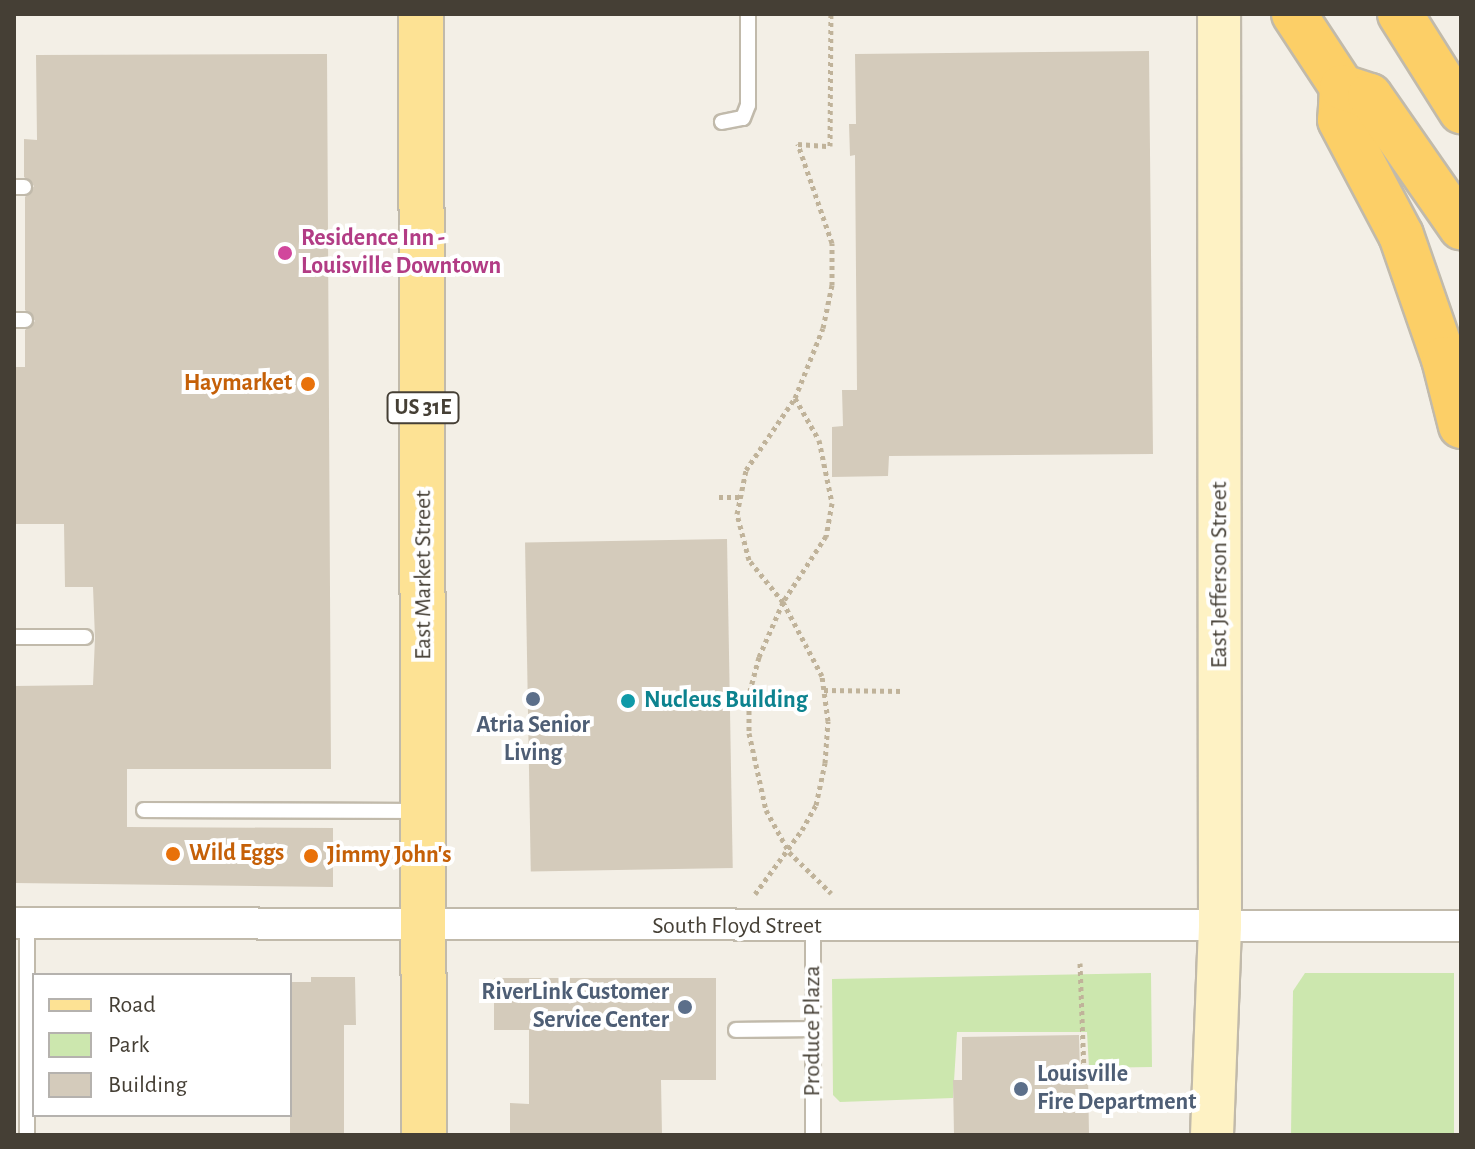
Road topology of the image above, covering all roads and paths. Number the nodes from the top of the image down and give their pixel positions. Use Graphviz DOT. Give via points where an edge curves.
graph roads {
  1 [pos="421,14"];
  2 [pos="748,14"];
  3 [pos="831,14"];
  4 [pos="1219,14"];
  5 [pos="1294,14"];
  6 [pos="1400,14"];
  7 [pos="1342,87"];
  8 [pos="1453,98"];
  9 [pos="722,122"];
  10 [pos="1461,227"];
  11 [pos="795,398"];
  12 [pos="1461,426"];
  13 [pos="719,497"];
  14 [pos="740,497"];
  15 [pos="783,602"];
  16 [pos="14,637"];
  17 [pos="85,637"];
  18 [pos="824,690"];
  19 [pos="904,691"];
  20 [pos="144,810"];
  21 [pos="425,811"];
  22 [pos="789,852"];
  23 [pos="20,923"];
  24 [pos="1220,926"];
  25 [pos="1461,926"];
  26 [pos="725,927"];
  27 [pos="813,927"];
  28 [pos="866,927"];
  29 [pos="425,928"];
  30 [pos="1080,963"];
  31 [pos="813,1029"];
  32 [pos="736,1030"];
  33 [pos="1084,1072"];
  34 [pos="27,1135"];
  35 [pos="424,1135"];
  36 [pos="813,1135"];
  37 [pos="1212,1135"];
  1 -- 21 [label="main road, East Market Street / US 31E"];
  2 -- 9 [label="lane" via="748,105 743,118"];
  3 -- 11 [label="path" via="830,146 798,144 824,208 832,243 832,285 811,368"];
  4 -- 24 [label="main road, East Jefferson Street"];
  5 -- 7 [label="highway"];
  6 -- 8 [label="highway"];
  7 -- 10 [label="highway" via="1370,96"];
  7 -- 12 [label="highway" via="1340,120 1401,235"];
  11 -- 14 [label="path" via="752,458"];
  11 -- 15 [label="path" via="819,440 832,503 826,536"];
  13 -- 14 [label="path"];
  14 -- 15 [label="path" via="740,534 749,560"];
  15 -- 18 [label="path" via="807,642"];
  15 -- 22 [label="path" via="749,695 749,733 766,810"];
  16 -- 17 [label="lane"];
  18 -- 19 [label="path"];
  18 -- 22 [label="path" via="825,763 816,805"];
  20 -- 21 [label="lane"];
  21 -- 29 [label="main road, East Market Street / US 31E"];
  22 -- 26 [label="path"];
  22 -- 28 [label="path"];
  23 -- 29 [label="street, South Floyd Street" via="352,922"];
  23 -- 34 [label="lane"];
  24 -- 25 [label="street, South Floyd Street"];
  24 -- 28 [label="street, South Floyd Street"];
  24 -- 37 [label="main road, East Jefferson Street"];
  26 -- 27 [label="street, South Floyd Street"];
  26 -- 29 [label="street, South Floyd Street"];
  27 -- 28 [label="street, South Floyd Street"];
  27 -- 31 [label="lane, Produce Plaza"];
  29 -- 35 [label="main road, East Market Street / US 31E"];
  30 -- 33 [label="path"];
  31 -- 32 [label="lane"];
  31 -- 36 [label="lane, Produce Plaza"];
}
